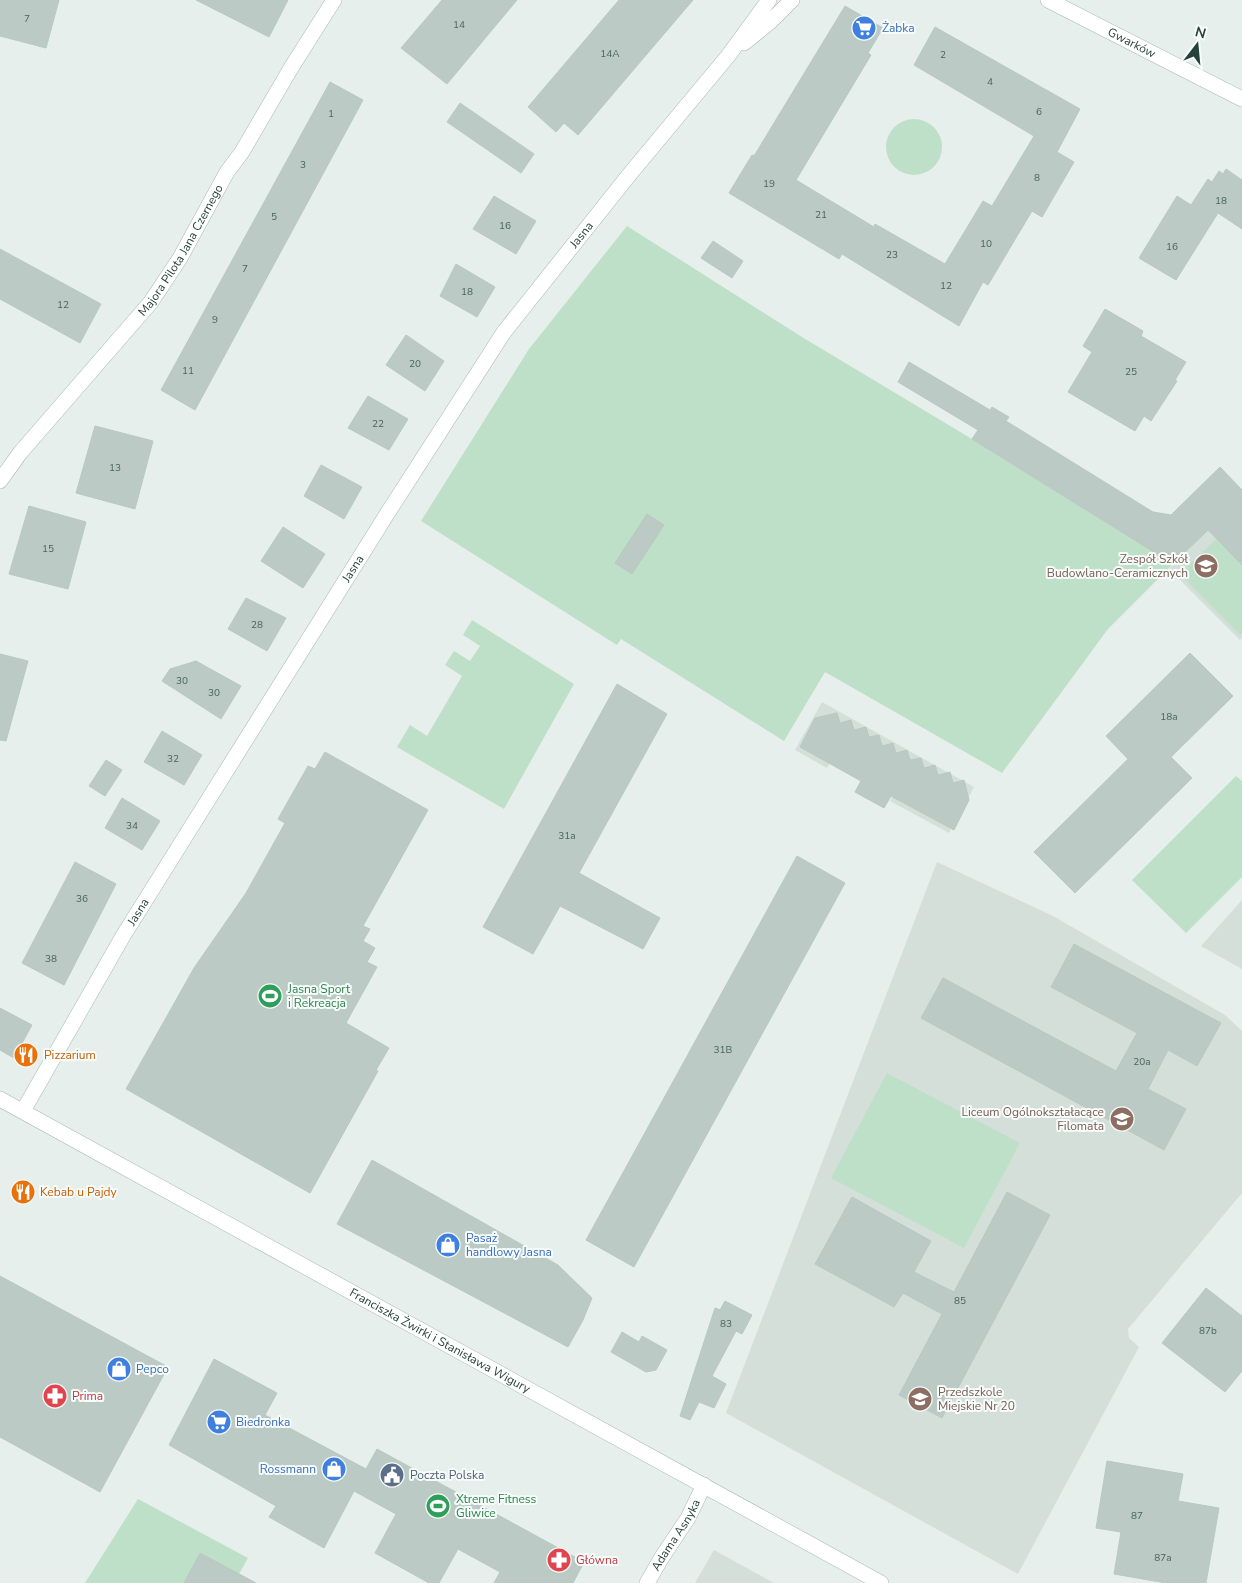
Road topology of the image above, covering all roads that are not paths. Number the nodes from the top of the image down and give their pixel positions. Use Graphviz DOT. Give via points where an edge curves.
graph roads {
  1 [pos="334,0"];
  2 [pos="769,0"];
  3 [pos="792,0"];
  4 [pos="1048,0"];
  5 [pos="728,56"];
  6 [pos="1242,100"];
  7 [pos="0,481"];
  8 [pos="0,1099"];
  9 [pos="23,1111"];
  10 [pos="704,1485"];
  11 [pos="647,1583"];
  12 [pos="881,1583"];
  1 -- 7 [label="street, Majora Pilota Jana Czernego" via="151,302 20,453"];
  2 -- 5 [label="street, Jasna"];
  3 -- 5 [label="street, Jasna"];
  4 -- 6 [label="street, Gwarków"];
  5 -- 9 [label="street, Jasna" via="504,332 128,927"];
  8 -- 9 [label="street, Franciszka Żwirki i Stanisława Wigury"];
  9 -- 10 [label="street, Franciszka Żwirki i Stanisława Wigury"];
  10 -- 11 [label="street, Adama Asnyka" via="688,1518"];
  10 -- 12 [label="street, Franciszka Żwirki i Stanisława Wigury"];
}
